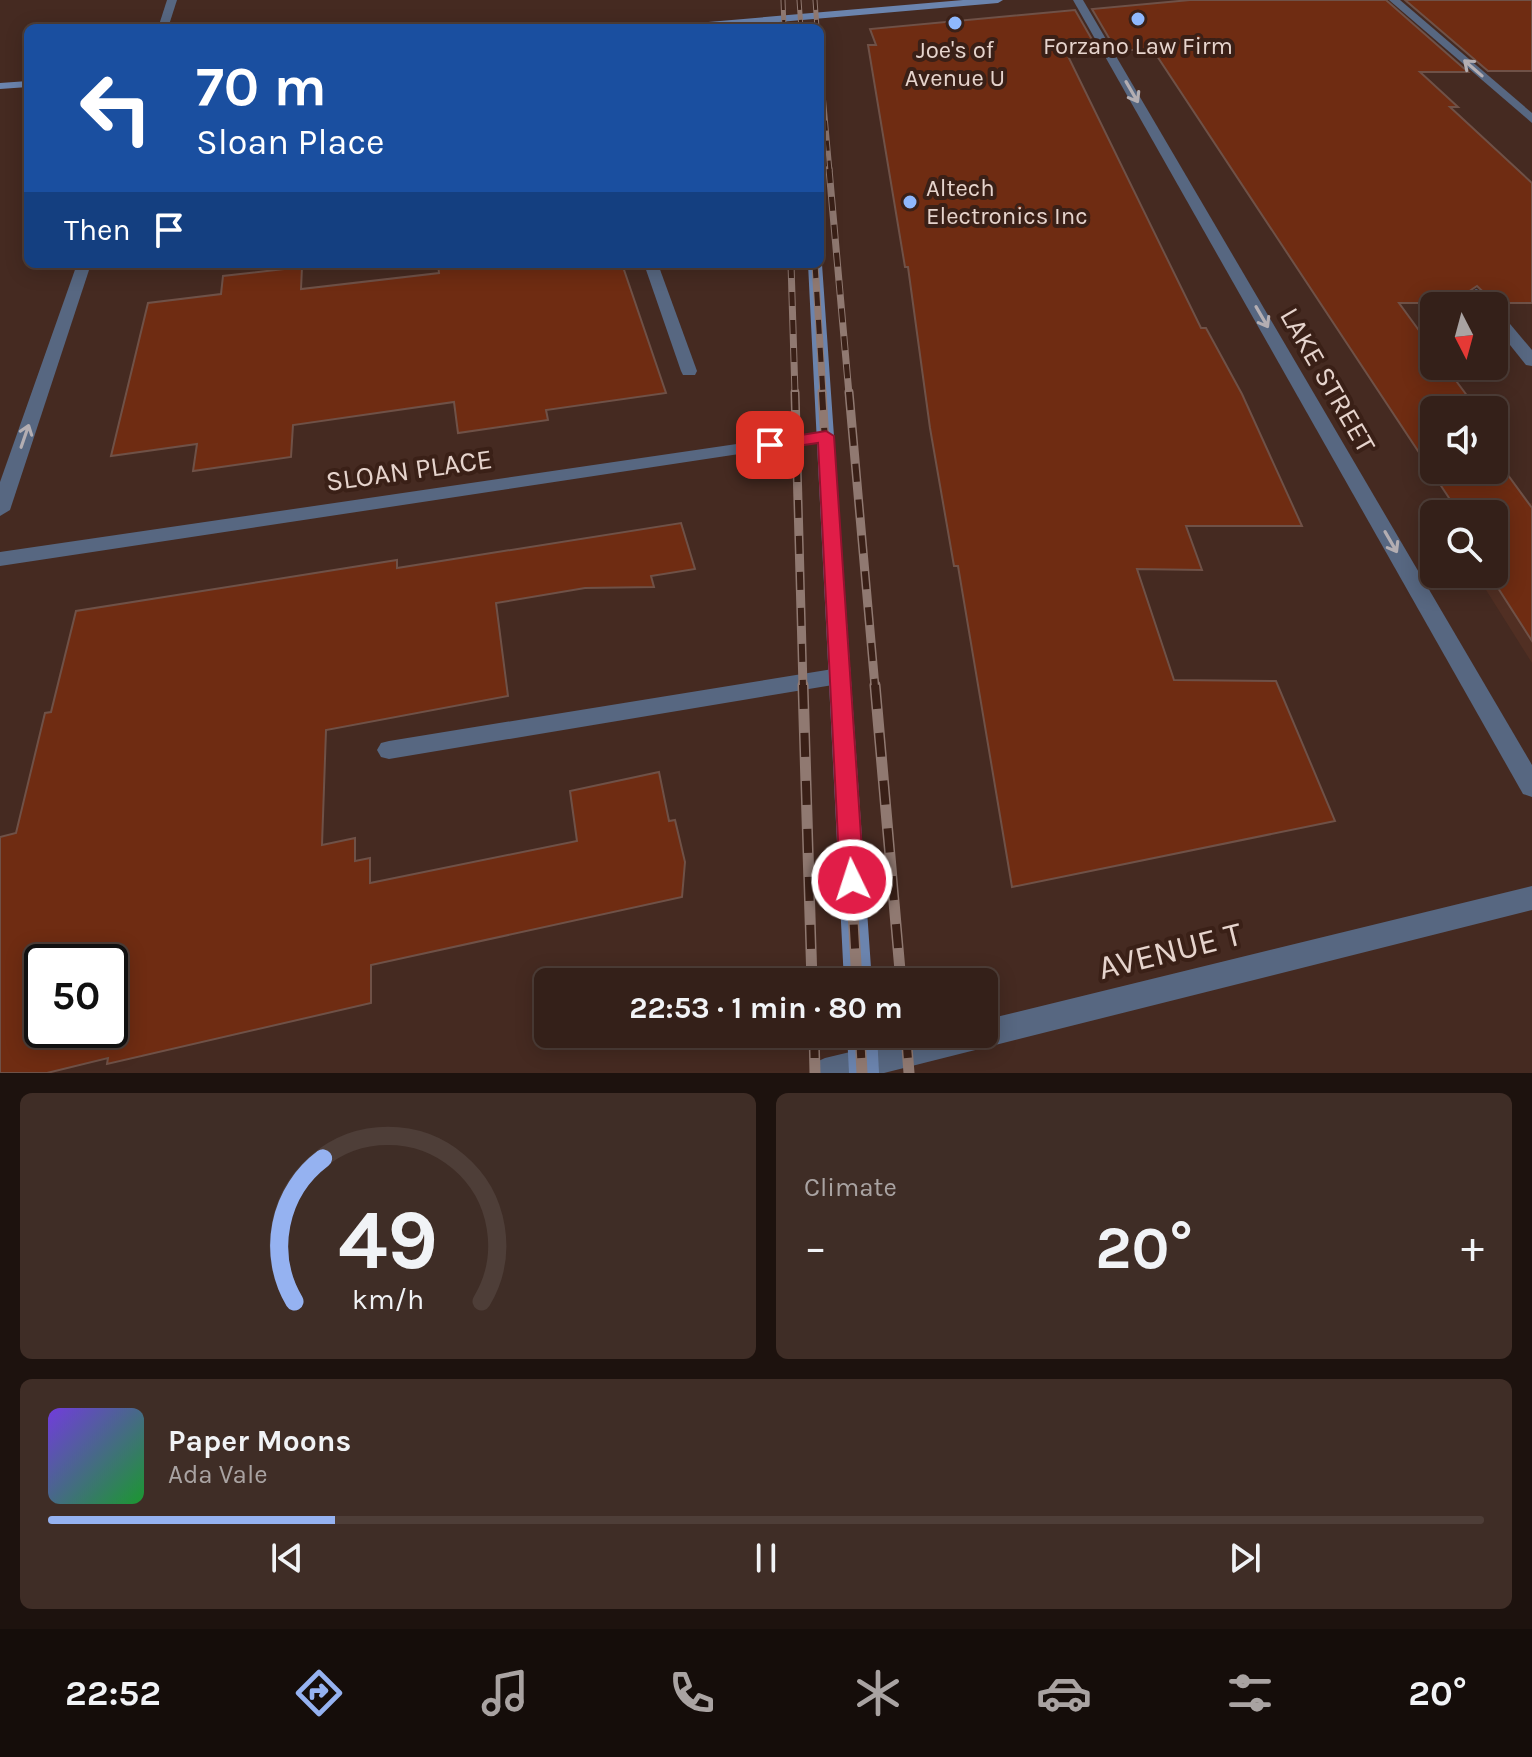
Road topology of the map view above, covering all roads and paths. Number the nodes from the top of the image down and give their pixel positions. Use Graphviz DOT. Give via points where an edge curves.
graph roads {
  1 [pos="172,0"];
  2 [pos="998,0"];
  3 [pos="1078,0"];
  4 [pos="1394,0"];
  5 [pos="802,17"];
  6 [pos="164,24"];
  7 [pos="720,24"];
  8 [pos="24,84"];
  9 [pos="0,86"];
  10 [pos="1532,119"];
  11 [pos="83,268"];
  12 [pos="652,268"];
  13 [pos="815,268"];
  14 [pos="1508,331"];
  15 [pos="1530,356"];
  16 [pos="689,371"];
  17 [pos="826,436"];
  18 [pos="0,510"];
  19 [pos="0,559"];
  20 [pos="839,676"];
  21 [pos="389,750"];
  22 [pos="1532,787"];
  23 [pos="1532,898"];
  24 [pos="857,968"];
  25 [pos="863,1057"];
  26 [pos="825,1073"];
  1 -- 6 [label="street"];
  2 -- 5 [label="main road"];
  3 -- 22 [label="street, LAKE STREET, one-way"];
  10 -- 4 [label="street, one-way"];
  5 -- 7 [label="main road"];
  8 -- 9 [label="main road"];
  18 -- 11 [label="street, one-way"];
  12 -- 16 [label="street"];
  13 -- 17 [label="main road"];
  14 -- 15 [label="street"];
  17 -- 19 [label="street, SLOAN PLACE"];
  17 -- 20 [label="main road"];
  20 -- 21 [label="street"];
  20 -- 24 [label="main road"];
  23 -- 25 [label="street, AVENUE T"];
  25 -- 26 [label="street, AVENUE T"];
}
